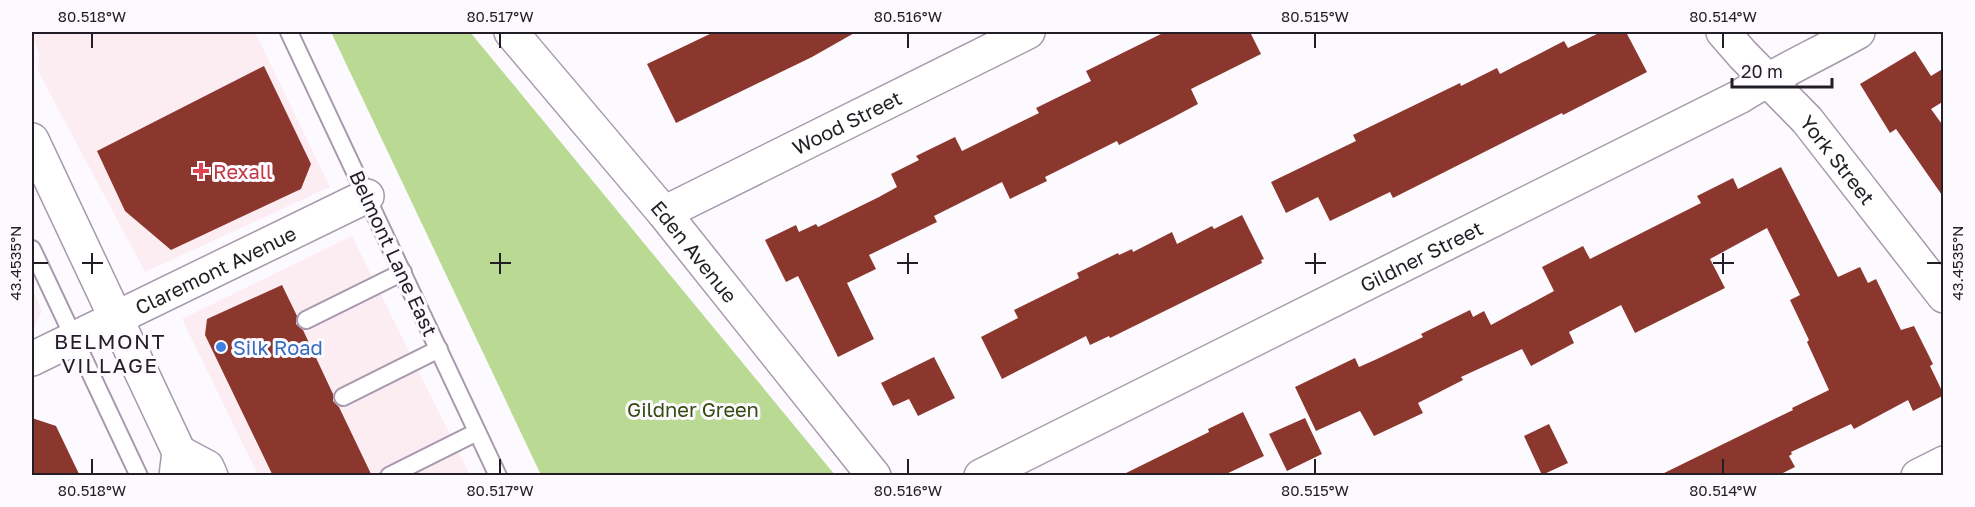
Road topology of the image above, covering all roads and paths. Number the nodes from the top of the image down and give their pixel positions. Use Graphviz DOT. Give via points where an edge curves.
graph roads {
  1 [pos="289,32"];
  2 [pos="511,32"];
  3 [pos="1028,32"];
  4 [pos="1723,32"];
  5 [pos="1858,32"];
  6 [pos="1768,79"];
  7 [pos="32,140"];
  8 [pos="367,196"];
  9 [pos="664,213"];
  10 [pos="32,249"];
  11 [pos="403,272"];
  12 [pos="1944,296"];
  13 [pos="117,319"];
  14 [pos="306,320"];
  15 [pos="74,339"];
  16 [pos="438,349"];
  17 [pos="32,359"];
  18 [pos="343,397"];
  19 [pos="477,432"];
  20 [pos="1944,463"];
  21 [pos="178,464"];
  22 [pos="139,476"];
  23 [pos="212,476"];
  24 [pos="389,476"];
  25 [pos="498,476"];
  26 [pos="874,476"];
  27 [pos="981,476"];
  28 [pos="1918,476"];
  1 -- 8 [label="lane, Belmont Lane East"];
  2 -- 9 [label="street, Eden Avenue"];
  3 -- 9 [label="street, Wood Street"];
  4 -- 6 [label="street, York Street"];
  5 -- 6 [label="street, Gildner Street"];
  6 -- 12 [label="street, York Street" via="1807,120"];
  6 -- 27 [label="street, Gildner Street" via="1739,97"];
  7 -- 13 [label="street"];
  8 -- 11 [label="lane, Belmont Lane East"];
  8 -- 13 [label="street, Claremont Avenue"];
  9 -- 26 [label="street, Eden Avenue"];
  10 -- 15 [label="lane"];
  11 -- 14 [label="lane"];
  11 -- 16 [label="lane, Belmont Lane East"];
  13 -- 15 [label="street, Claremont Avenue"];
  13 -- 21 [label="street"];
  15 -- 17 [label="street, Claremont Avenue"];
  15 -- 22 [label="lane"];
  16 -- 18 [label="lane"];
  16 -- 19 [label="lane, Belmont Lane East"];
  19 -- 24 [label="lane"];
  19 -- 25 [label="lane, Belmont Lane East"];
  20 -- 28 [label="street"];
  21 -- 23 [label="street" via="207,467"];
}
